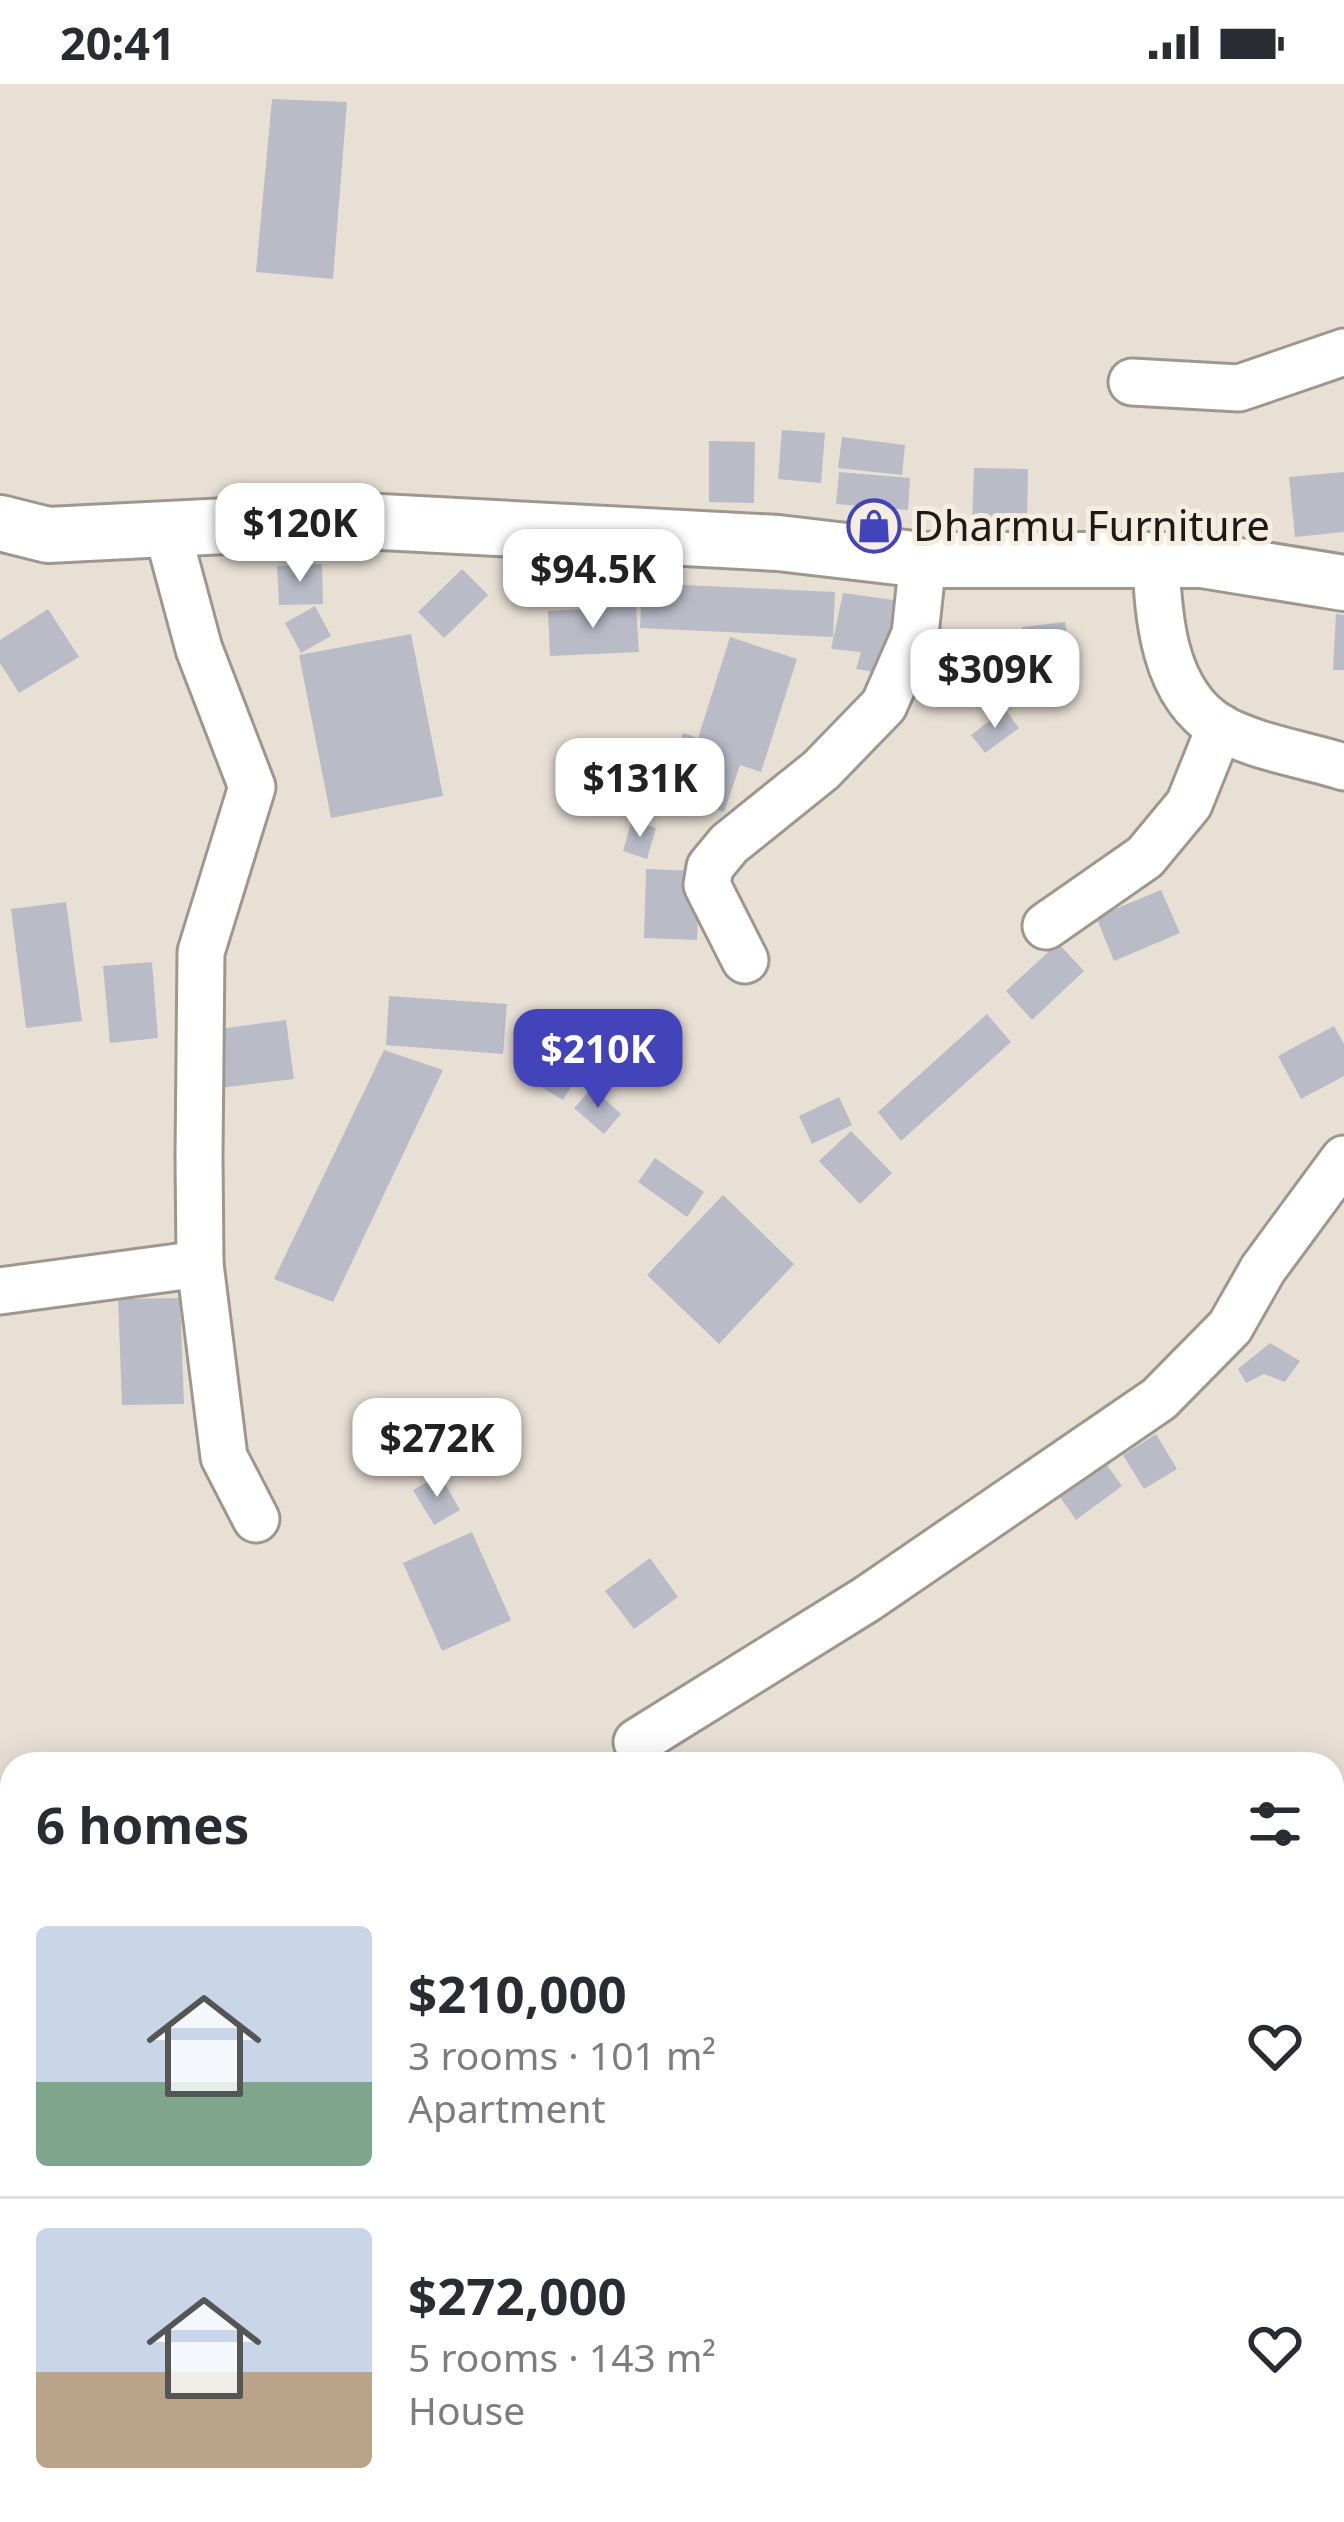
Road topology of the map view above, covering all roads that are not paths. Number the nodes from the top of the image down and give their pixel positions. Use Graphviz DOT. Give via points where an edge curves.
graph roads {
  1 [pos="1344,352"];
  2 [pos="1132,382"];
  3 [pos="0,523"];
  4 [pos="167,530"];
  5 [pos="1156,559"];
  6 [pos="923,560"];
  7 [pos="1344,583"];
  8 [pos="1220,727"];
  9 [pos="1344,767"];
  10 [pos="1046,926"];
  11 [pos="745,960"];
  12 [pos="1344,1159"];
  13 [pos="200,1264"];
  14 [pos="0,1291"];
  15 [pos="256,1520"];
  16 [pos="637,1742"];
  1 -- 2 [label="street" via="1239,388"];
  3 -- 4 [label="street" via="48,535"];
  4 -- 6 [label="street" via="343,520"];
  4 -- 13 [label="street" via="199,649 252,788 201,952"];
  5 -- 6 [label="street"];
  5 -- 7 [label="street"];
  5 -- 8 [label="street" via="1159,635 1194,704"];
  6 -- 11 [label="street" via="915,634 884,705 710,867 707,885"];
  8 -- 9 [label="street"];
  8 -- 10 [label="street" via="1189,804 1145,857"];
  12 -- 16 [label="street" via="1262,1269 1230,1327 1160,1399 867,1599"];
  13 -- 14 [label="street"];
  13 -- 15 [label="street" via="224,1457"];
}
